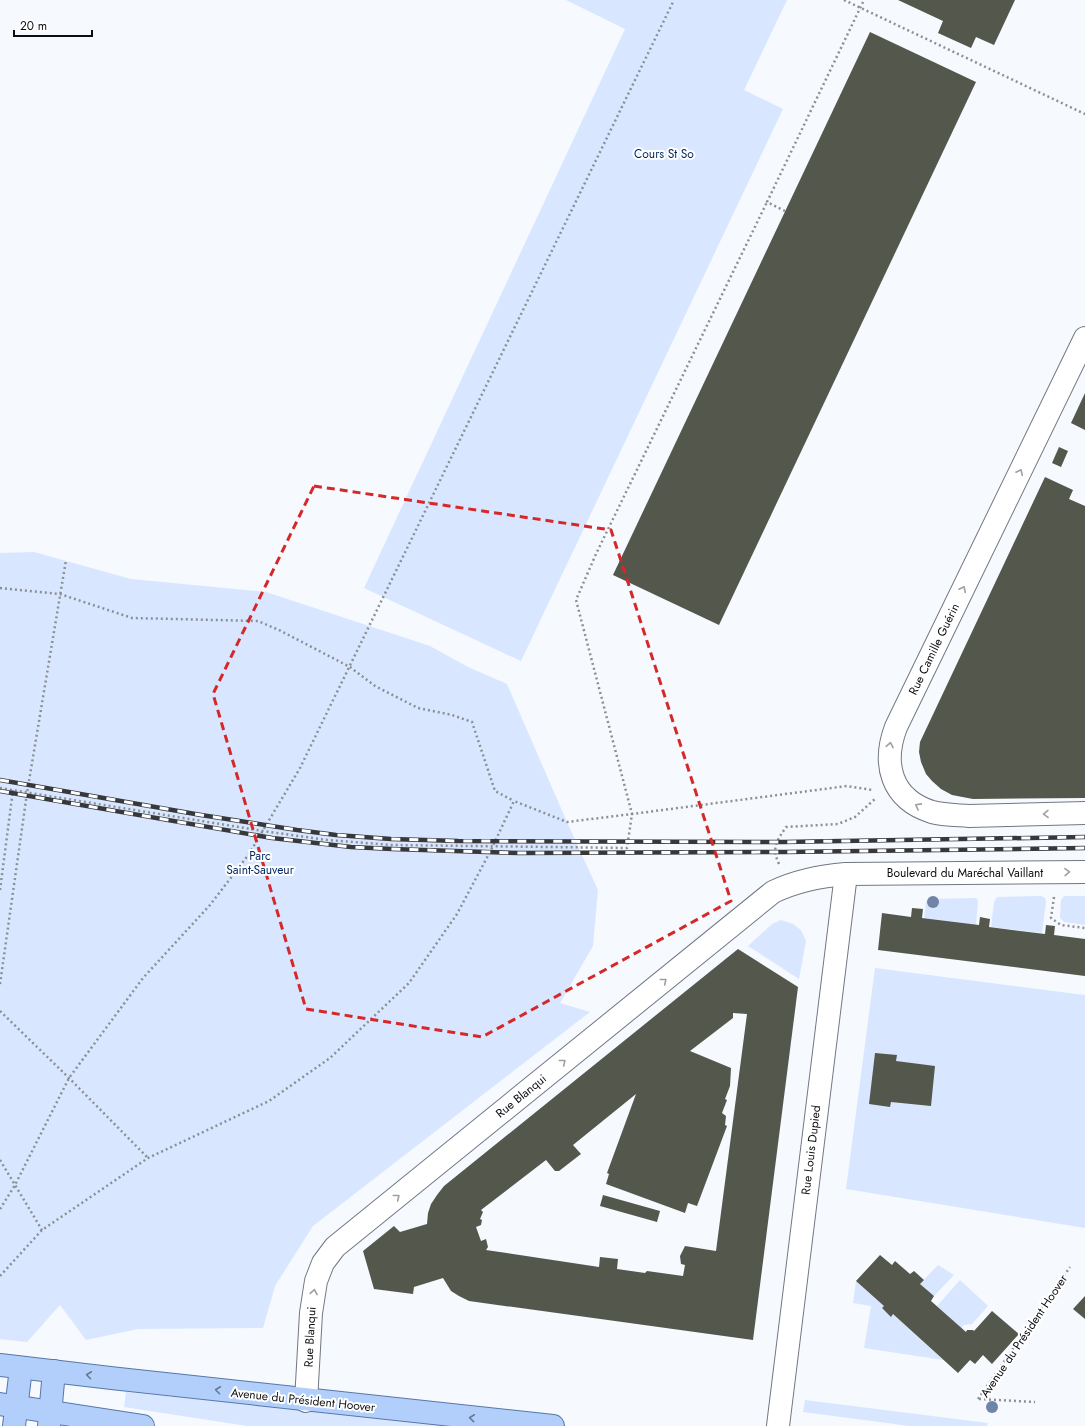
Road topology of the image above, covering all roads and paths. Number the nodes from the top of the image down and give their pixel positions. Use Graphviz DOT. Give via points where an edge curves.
graph roads {
  1 [pos="674,0"];
  2 [pos="844,0"];
  3 [pos="864,0"];
  4 [pos="860,8"];
  5 [pos="1085,114"];
  6 [pos="767,202"];
  7 [pos="786,211"];
  8 [pos="1085,338"];
  9 [pos="66,560"];
  10 [pos="0,588"];
  11 [pos="60,594"];
  12 [pos="350,667"];
  13 [pos="0,788"];
  14 [pos="889,788"];
  15 [pos="13,790"];
  16 [pos="27,793"];
  17 [pos="514,801"];
  18 [pos="1085,813"];
  19 [pos="632,814"];
  20 [pos="263,831"];
  21 [pos="493,846"];
  22 [pos="1057,872"];
  23 [pos="1085,872"];
  24 [pos="846,874"];
  25 [pos="788,885"];
  26 [pos="0,890"];
  27 [pos="1085,928"];
  28 [pos="0,984"];
  29 [pos="0,1011"];
  30 [pos="69,1078"];
  31 [pos="148,1158"];
  32 [pos="0,1160"];
  33 [pos="15,1185"];
  34 [pos="0,1209"];
  35 [pos="42,1230"];
  36 [pos="1070,1267"];
  37 [pos="0,1276"];
  38 [pos="23,1368"];
  39 [pos="306,1401"];
  40 [pos="1035,1402"];
  41 [pos="10,1412"];
  42 [pos="50,1419"];
  43 [pos="143,1426"];
  44 [pos="553,1426"];
  45 [pos="778,1426"];
  1 -- 12 [label="path"];
  2 -- 4 [label="path"];
  3 -- 4 [label="path"];
  4 -- 5 [label="path"];
  4 -- 6 [label="path"];
  6 -- 7 [label="path"];
  6 -- 19 [label="path" via="576,600"];
  14 -- 8 [label="street, Rue Camille Guérin, one-way" via="889,751 896,727"];
  9 -- 11 [label="path"];
  10 -- 11 [label="path"];
  11 -- 12 [label="path" via="132,618 258,621"];
  11 -- 16 [label="path"];
  12 -- 17 [label="path" via="375,686 418,708 452,714 472,722 495,791"];
  12 -- 20 [label="path" via="300,768"];
  13 -- 15 [label="path"];
  18 -- 14 [label="street, Rue Camille Guérin, one-way" via="969,816 943,814 915,805"];
  14 -- 19 [label="path" via="847,786"];
  14 -- 25 [label="path" via="855,817 838,824 786,827 776,842 775,857"];
  15 -- 16 [label="path"];
  15 -- 26 [label="path"];
  16 -- 20 [label="path"];
  16 -- 28 [label="path"];
  17 -- 19 [label="path" via="567,822"];
  17 -- 21 [label="path"];
  19 -- 21 [label="path" via="627,848"];
  20 -- 21 [label="path" via="392,845"];
  20 -- 30 [label="path" via="249,854 210,905 143,978"];
  21 -- 31 [label="path" via="457,914 409,983 330,1058 269,1101"];
  22 -- 23 [label="street, Boulevard du Maréchal Vaillant, one-way"];
  22 -- 24 [label="street, Boulevard du Maréchal Vaillant"];
  22 -- 27 [label="path" via="1051,918 1061,925"];
  24 -- 25 [label="street, Rue Blanqui" via="812,878"];
  24 -- 45 [label="street, Rue Louis Dupied"];
  39 -- 25 [label="street, Rue Blanqui, one-way" via="311,1313 316,1281 323,1264 335,1247 773,892"];
  29 -- 30 [label="path"];
  30 -- 31 [label="path"];
  30 -- 33 [label="path"];
  31 -- 35 [label="path"];
  32 -- 33 [label="path"];
  33 -- 34 [label="path"];
  33 -- 35 [label="path"];
  35 -- 37 [label="path"];
  36 -- 40 [label="path, Avenue du Président Hoover" via="978,1399"];
  39 -- 38 [label="main road, Avenue du Président Hoover, one-way"];
  38 -- 41 [label="main road"];
  38 -- 42 [label="main road"];
  44 -- 39 [label="main road, Avenue du Président Hoover, one-way"];
  41 -- 42 [label="main road"];
  42 -- 43 [label="main road"];
}
